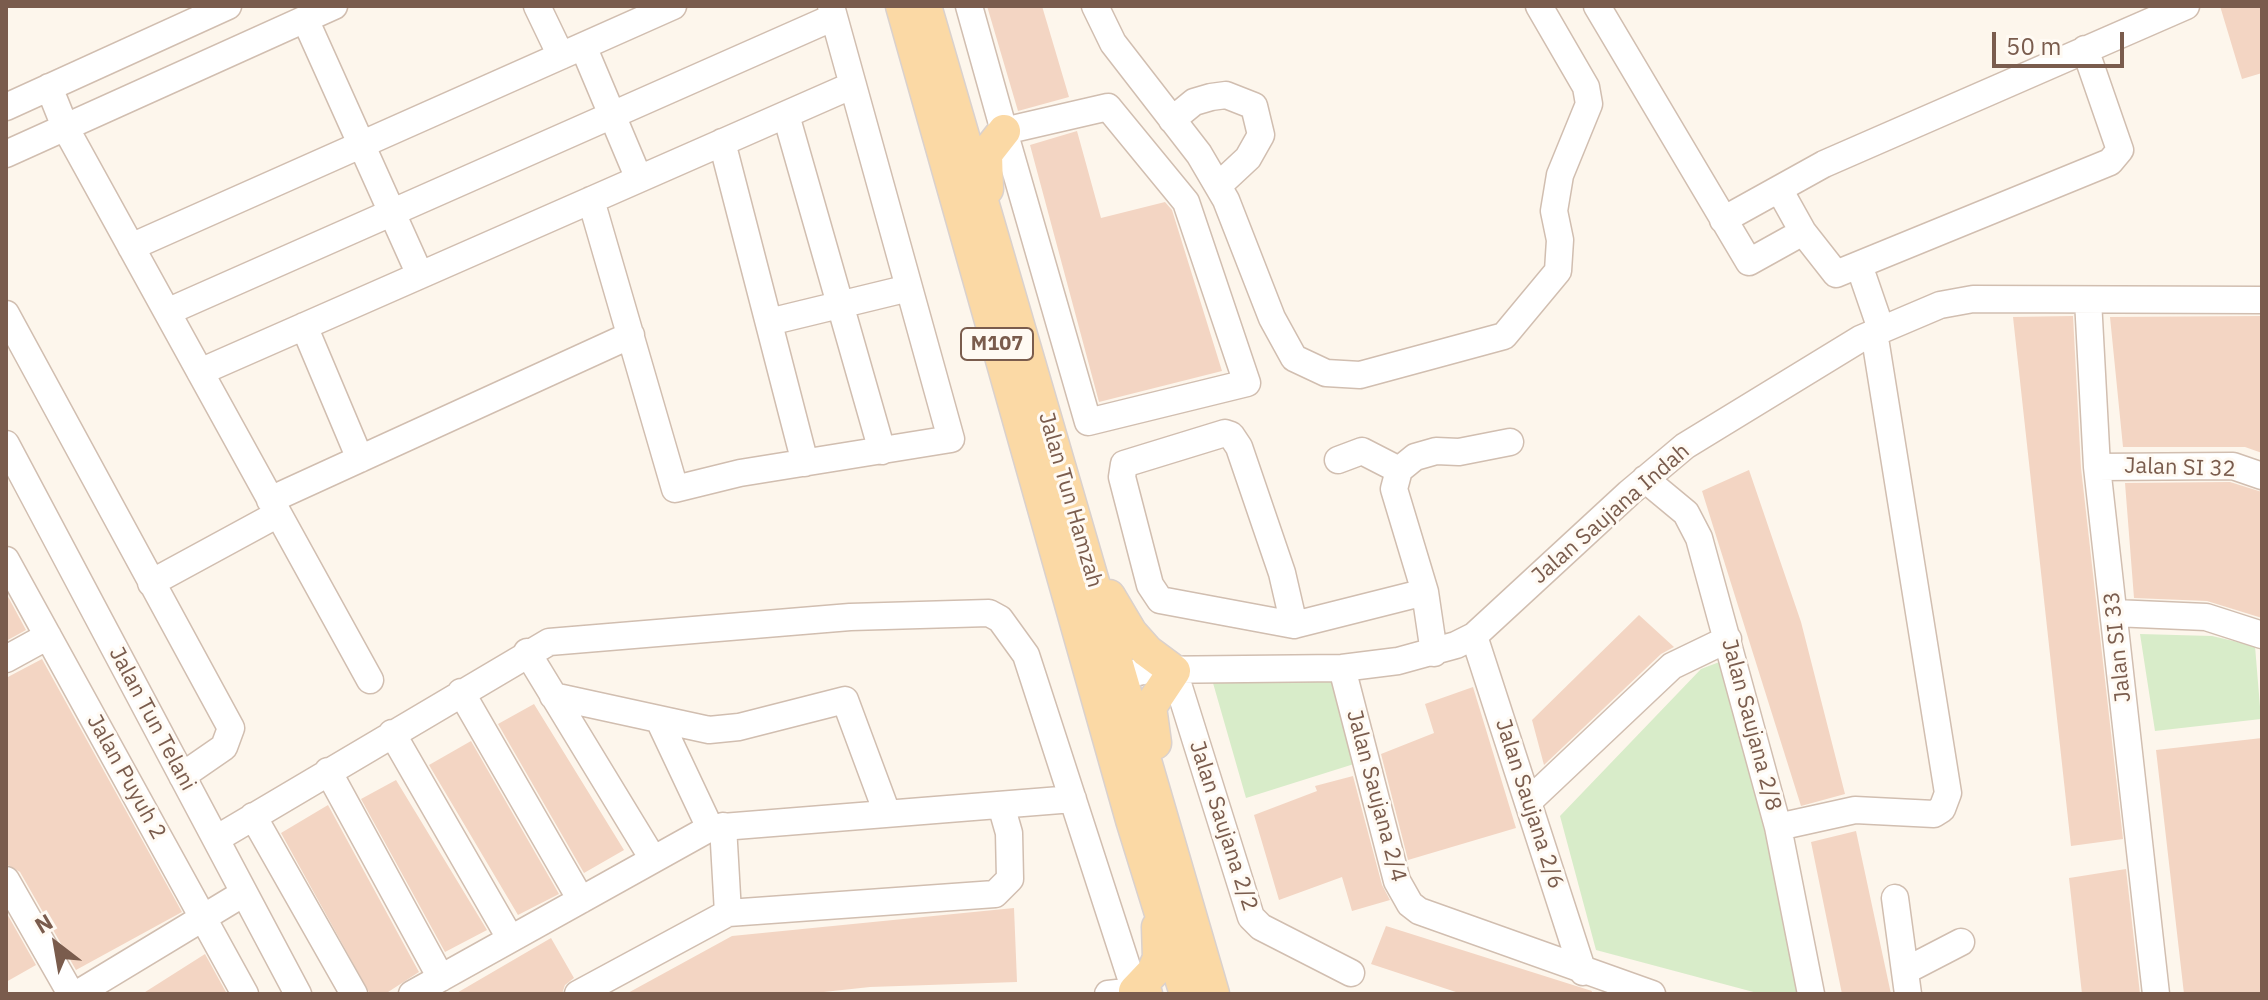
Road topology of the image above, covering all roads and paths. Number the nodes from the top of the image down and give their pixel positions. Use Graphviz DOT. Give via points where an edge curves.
graph roads {
  1 [pos="228,6"];
  2 [pos="334,6"];
  3 [pos="537,6"];
  4 [pos="673,6"];
  5 [pos="902,6"];
  6 [pos="969,6"];
  7 [pos="1095,6"];
  8 [pos="1539,6"];
  9 [pos="1597,6"];
  10 [pos="2186,6"];
  11 [pos="832,11"];
  12 [pos="305,19"];
  13 [pos="929,20"];
  14 [pos="2085,49"];
  15 [pos="572,51"];
  16 [pos="853,85"];
  17 [pos="49,87"];
  18 [pos="6,107"];
  19 [pos="786,115"];
  20 [pos="613,117"];
  21 [pos="1172,120"];
  22 [pos="65,127"];
  23 [pos="1004,131"];
  24 [pos="722,142"];
  25 [pos="361,145"];
  26 [pos="6,154"];
  27 [pos="639,179"];
  28 [pos="1218,186"];
  29 [pos="1779,189"];
  30 [pos="591,200"];
  31 [pos="392,212"];
  32 [pos="1723,220"];
  33 [pos="1803,232"];
  34 [pos="131,247"];
  35 [pos="1000,259"];
  36 [pos="1859,265"];
  37 [pos="420,275"];
  38 [pos="909,288"];
  39 [pos="2088,300"];
  40 [pos="2262,300"];
  41 [pos="840,305"];
  42 [pos="167,312"];
  43 [pos="6,314"];
  44 [pos="769,322"];
  45 [pos="304,326"];
  46 [pos="1877,330"];
  47 [pos="631,335"];
  48 [pos="200,372"];
  49 [pos="1510,442"];
  50 [pos="6,444"];
  51 [pos="882,451"];
  52 [pos="360,459"];
  53 [pos="1338,460"];
  54 [pos="805,463"];
  55 [pos="2097,467"];
  56 [pos="1062,469"];
  57 [pos="1399,470"];
  58 [pos="2262,476"];
  59 [pos="1645,479"];
  60 [pos="274,507"];
  61 [pos="7,565"];
  62 [pos="151,583"];
  63 [pos="1425,592"];
  64 [pos="2114,613"];
  65 [pos="1294,625"];
  66 [pos="2262,635"];
  67 [pos="48,636"];
  68 [pos="1474,636"];
  69 [pos="1728,639"];
  70 [pos="527,652"];
  71 [pos="1434,653"];
  72 [pos="6,659"];
  73 [pos="1342,668"];
  74 [pos="1174,671"];
  75 [pos="1106,678"];
  76 [pos="370,680"];
  77 [pos="461,692"];
  78 [pos="553,696"];
  79 [pos="659,720"];
  80 [pos="392,733"];
  81 [pos="328,771"];
  82 [pos="182,776"];
  83 [pos="1073,799"];
  84 [pos="1528,802"];
  85 [pos="1001,805"];
  86 [pos="887,813"];
  87 [pos="253,816"];
  88 [pos="1132,820"];
  89 [pos="716,827"];
  90 [pos="1778,827"];
  91 [pos="216,839"];
  92 [pos="653,859"];
  93 [pos="6,880"];
  94 [pos="1183,883"];
  95 [pos="244,893"];
  96 [pos="1895,898"];
  97 [pos="581,900"];
  98 [pos="728,913"];
  99 [pos="203,917"];
  100 [pos="510,938"];
  101 [pos="1961,942"];
  102 [pos="1583,972"];
  103 [pos="1351,973"];
  104 [pos="1906,983"];
  105 [pos="425,988"];
  106 [pos="1131,993"];
  107 [pos="71,994"];
  108 [pos="77,994"];
  109 [pos="245,994"];
  110 [pos="298,994"];
  111 [pos="354,994"];
  112 [pos="578,994"];
  113 [pos="1186,994"];
  114 [pos="1213,994"];
  115 [pos="1652,994"];
  116 [pos="1811,994"];
  117 [pos="2156,994"];
  1 -- 17 [label="street"];
  2 -- 12 [label="street"];
  3 -- 15 [label="street"];
  4 -- 15 [label="street"];
  5 -- 75 [label="main road, Jalan Tun Hamzah / M107"];
  6 -- 23 [label="street"];
  7 -- 21 [label="street" via="1113,43"];
  8 -- 28 [label="street" via="1586,87 1589,104 1560,175 1554,211 1560,240 1558,271 1504,336 1360,375 1326,373 1294,358"];
  9 -- 32 [label="street"];
  10 -- 14 [label="street"];
  11 -- 16 [label="street"];
  11 -- 20 [label="street"];
  12 -- 22 [label="street"];
  12 -- 25 [label="street"];
  13 -- 23 [label="main road" via="972,114 984,125"];
  13 -- 35 [label="main road, Jalan Tun Hamzah / M107"];
  14 -- 29 [label="street" via="1927,116"];
  14 -- 36 [label="street" via="2120,150 2110,162"];
  15 -- 20 [label="street"];
  15 -- 25 [label="street"];
  16 -- 19 [label="street"];
  16 -- 38 [label="street"];
  17 -- 18 [label="street"];
  17 -- 22 [label="street"];
  19 -- 24 [label="street"];
  19 -- 41 [label="street"];
  20 -- 27 [label="street"];
  20 -- 31 [label="street"];
  21 -- 28 [label="street"];
  21 -- 28 [label="street" via="1194,102 1211,97 1226,95 1254,106 1261,135 1248,158"];
  22 -- 26 [label="street"];
  22 -- 34 [label="street"];
  23 -- 23 [label="street" via="1088,422 1247,383 1186,202 1108,107"];
  23 -- 35 [label="main road" via="986,154 984,173"];
  24 -- 27 [label="street"];
  24 -- 44 [label="street"];
  25 -- 31 [label="street"];
  25 -- 34 [label="street"];
  27 -- 30 [label="street"];
  29 -- 32 [label="street"];
  29 -- 33 [label="street"];
  30 -- 37 [label="street"];
  30 -- 47 [label="street"];
  31 -- 37 [label="street"];
  31 -- 42 [label="street"];
  32 -- 33 [label="street" via="1749,262"];
  33 -- 36 [label="street" via="1836,274"];
  34 -- 42 [label="street"];
  35 -- 56 [label="main road, Jalan Tun Hamzah / M107"];
  36 -- 46 [label="street"];
  37 -- 45 [label="street"];
  38 -- 41 [label="street"];
  38 -- 51 [label="street" via="951,439"];
  39 -- 40 [label="street, Jalan Saujana Indah"];
  39 -- 46 [label="street, Jalan Saujana Indah" via="1956,301"];
  39 -- 55 [label="street, Jalan SI 33"];
  41 -- 44 [label="street"];
  41 -- 51 [label="street"];
  42 -- 48 [label="street"];
  43 -- 62 [label="street"];
  44 -- 54 [label="street"];
  45 -- 48 [label="street"];
  45 -- 52 [label="street"];
  46 -- 59 [label="street, Jalan Saujana Indah" via="1695,440"];
  46 -- 90 [label="street" via="1948,793 1934,814 1855,810"];
  47 -- 52 [label="street"];
  47 -- 54 [label="street" via="675,489"];
  48 -- 60 [label="street"];
  49 -- 57 [label="street" via="1436,451 1415,457"];
  50 -- 82 [label="street, Jalan Tun Telani"];
  51 -- 54 [label="street"];
  52 -- 60 [label="street"];
  53 -- 57 [label="street" via="1362,451"];
  55 -- 58 [label="street, Jalan SI 32" via="2233,466"];
  55 -- 64 [label="street, Jalan SI 33"];
  56 -- 74 [label="main road" via="1116,609 1147,651"];
  56 -- 75 [label="main road, Jalan Tun Hamzah / M107"];
  57 -- 63 [label="street" via="1394,489"];
  59 -- 68 [label="street, Jalan Saujana Indah"];
  59 -- 69 [label="street, Jalan Saujana 2/8" via="1694,524"];
  60 -- 62 [label="street"];
  60 -- 76 [label="street"];
  61 -- 67 [label="street, Jalan Puyuh 2"];
  62 -- 82 [label="street" via="231,728 224,747"];
  63 -- 65 [label="street"];
  63 -- 71 [label="street"];
  64 -- 66 [label="street" via="2206,617"];
  64 -- 117 [label="street, Jalan SI 33"];
  65 -- 65 [label="street" via="1168,603 1155,595 1122,477 1124,464 1231,435 1277,559"];
  67 -- 72 [label="street"];
  67 -- 99 [label="street, Jalan Puyuh 2"];
  68 -- 71 [label="street, Jalan Saujana Indah"];
  68 -- 84 [label="street, Jalan Saujana 2/6"];
  69 -- 84 [label="street" via="1672,666"];
  69 -- 90 [label="street, Jalan Saujana 2/8"];
  70 -- 77 [label="street"];
  70 -- 78 [label="street"];
  70 -- 83 [label="street" via="563,638 850,617 989,613 1000,619 1026,655"];
  71 -- 73 [label="street, Jalan Saujana Indah"];
  73 -- 74 [label="street, Jalan Saujana Indah"];
  73 -- 102 [label="street, Jalan Saujana 2/4" via="1397,881 1410,904"];
  74 -- 75 [label="street, Jalan Saujana Indah"];
  74 -- 94 [label="main road" via="1150,707 1149,720"];
  74 -- 103 [label="street, Jalan Saujana 2/2" via="1251,917"];
  75 -- 88 [label="main road, Jalan Tun Hamzah / M107"];
  75 -- 94 [label="main road, Jalan Tun Hamzah / M107"];
  77 -- 80 [label="street"];
  77 -- 97 [label="street"];
  78 -- 79 [label="street"];
  78 -- 92 [label="street"];
  79 -- 86 [label="street" via="723,730 845,700"];
  79 -- 89 [label="street"];
  80 -- 81 [label="street"];
  80 -- 100 [label="street"];
  81 -- 87 [label="street"];
  81 -- 105 [label="street"];
  82 -- 91 [label="street, Jalan Tun Telani"];
  83 -- 85 [label="street"];
  83 -- 106 [label="street"];
  84 -- 102 [label="street, Jalan Saujana 2/6"];
  85 -- 86 [label="street"];
  85 -- 98 [label="street" via="1009,833 1010,879 995,894"];
  86 -- 89 [label="street"];
  87 -- 91 [label="street"];
  87 -- 111 [label="street"];
  88 -- 106 [label="main road" via="1159,930 1159,958 1153,972"];
  88 -- 113 [label="main road, Jalan Tun Hamzah / M107"];
  89 -- 92 [label="street"];
  89 -- 98 [label="street"];
  90 -- 116 [label="street, Jalan Saujana 2/8"];
  91 -- 95 [label="street, Jalan Tun Telani"];
  92 -- 97 [label="street"];
  93 -- 107 [label="street"];
  94 -- 114 [label="main road, Jalan Tun Hamzah / M107"];
  95 -- 99 [label="street"];
  95 -- 110 [label="street, Jalan Tun Telani"];
  96 -- 104 [label="street"];
  97 -- 100 [label="street"];
  98 -- 112 [label="street"];
  99 -- 108 [label="street"];
  99 -- 109 [label="street, Jalan Puyuh 2"];
  100 -- 105 [label="street"];
  101 -- 104 [label="street"];
  102 -- 115 [label="street, Jalan Saujana 2/4"];
}
